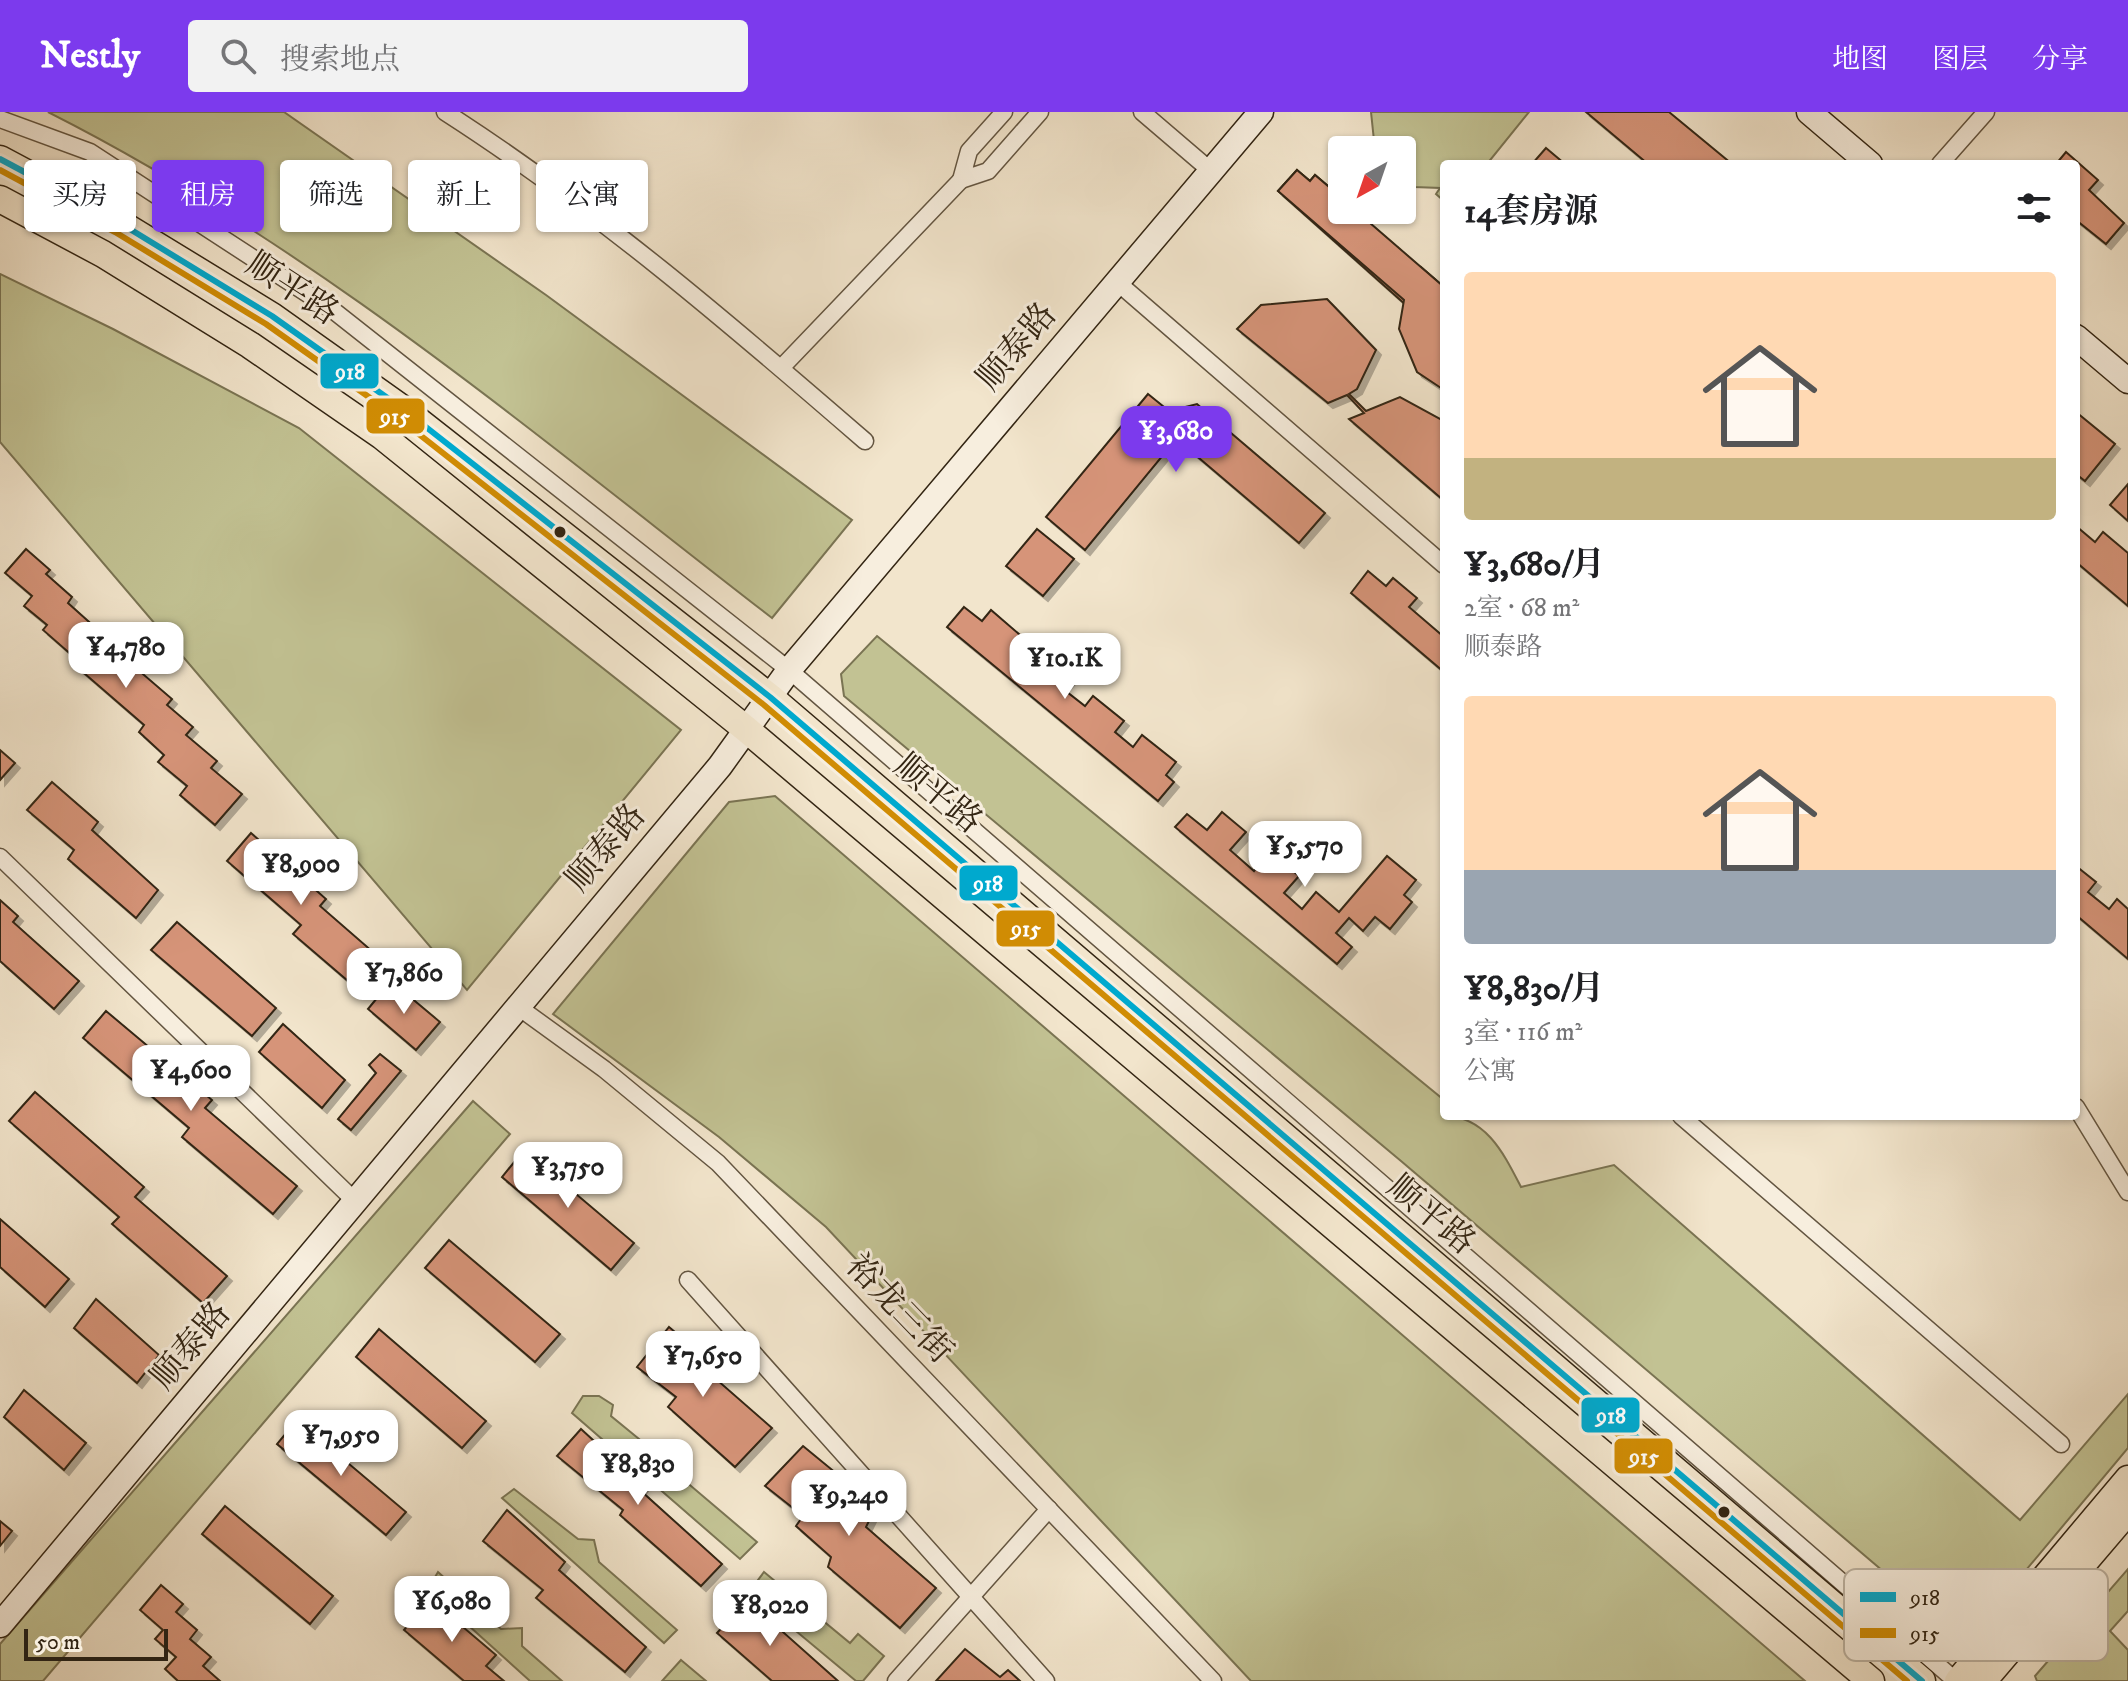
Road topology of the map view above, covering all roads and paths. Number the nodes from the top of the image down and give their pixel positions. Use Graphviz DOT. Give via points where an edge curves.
graph roads {
  1 [pos="445,112"];
  2 [pos="1004,112"];
  3 [pos="1040,112"];
  4 [pos="1142,112"];
  5 [pos="1261,112"];
  6 [pos="1809,112"];
  7 [pos="1986,112"];
  8 [pos="0,119"];
  9 [pos="0,159"];
  10 [pos="1865,160"];
  11 [pos="1944,160"];
  12 [pos="1211,171"];
  13 [pos="961,180"];
  14 [pos="0,199"];
  15 [pos="1117,282"];
  16 [pos="2080,340"];
  17 [pos="781,368"];
  18 [pos="2128,381"];
  19 [pos="865,441"];
  20 [pos="1440,562"];
  21 [pos="789,670"];
  22 [pos="770,697"];
  23 [pos="746,729"];
  24 [pos="0,857"];
  25 [pos="517,1006"];
  26 [pos="2080,1114"];
  27 [pos="1686,1120"];
  28 [pos="2128,1192"];
  29 [pos="356,1202"];
  30 [pos="688,1280"];
  31 [pos="2061,1444"];
  32 [pos="2128,1479"];
  33 [pos="1049,1509"];
  34 [pos="2128,1511"];
  35 [pos="2052,1569"];
  36 [pos="2079,1569"];
  37 [pos="1844,1583"];
  38 [pos="972,1596"];
  39 [pos="1844,1614"];
  40 [pos="0,1625"];
  41 [pos="1844,1658"];
  42 [pos="1847,1661"];
  43 [pos="1899,1661"];
  44 [pos="1934,1661"];
  45 [pos="1974,1661"];
  46 [pos="2000,1661"];
  47 [pos="896,1681"];
  48 [pos="1046,1681"];
  49 [pos="1213,1681"];
  50 [pos="1871,1681"];
  51 [pos="1922,1681"];
  52 [pos="1957,1681"];
  53 [pos="1983,1681"];
  1 -- 17 [label="street" via="584,206"];
  2 -- 13 [label="street" via="969,151"];
  3 -- 13 [label="street" via="988,171"];
  4 -- 12 [label="street"];
  5 -- 12 [label="street, 顺泰路"];
  6 -- 10 [label="street"];
  7 -- 11 [label="street"];
  8 -- 21 [label="street" via="90,152 334,311"];
  9 -- 22 [label="main road, 顺平路" via="120,223 272,316 403,409"];
  12 -- 15 [label="street, 顺泰路"];
  13 -- 17 [label="street"];
  14 -- 23 [label="main road, 顺平路" via="117,262 382,436"];
  15 -- 20 [label="street"];
  15 -- 21 [label="street, 顺泰路"];
  16 -- 18 [label="street"];
  17 -- 19 [label="street"];
  21 -- 22 [label="street, 顺泰路"];
  21 -- 37 [label="street"];
  22 -- 23 [label="street, 顺泰路"];
  22 -- 39 [label="main road, 顺平路"];
  23 -- 25 [label="street, 顺泰路"];
  23 -- 41 [label="main road, 顺平路"];
  24 -- 29 [label="street"];
  25 -- 29 [label="street, 顺泰路"];
  25 -- 33 [label="street, 裕龙三街" via="718,1163"];
  26 -- 28 [label="street"];
  27 -- 31 [label="street"];
  29 -- 40 [label="street, 顺泰路"];
  30 -- 38 [label="street"];
  32 -- 35 [label="main road"];
  33 -- 38 [label="street"];
  33 -- 49 [label="street, 裕龙三街"];
  34 -- 36 [label="main road"];
  38 -- 47 [label="street"];
  38 -- 48 [label="street"];
  42 -- 50 [label="main road, 顺平路"];
  43 -- 51 [label="main road, 顺平路"];
  44 -- 52 [label="street"];
  45 -- 52 [label="main road"];
  46 -- 53 [label="main road"];
}
